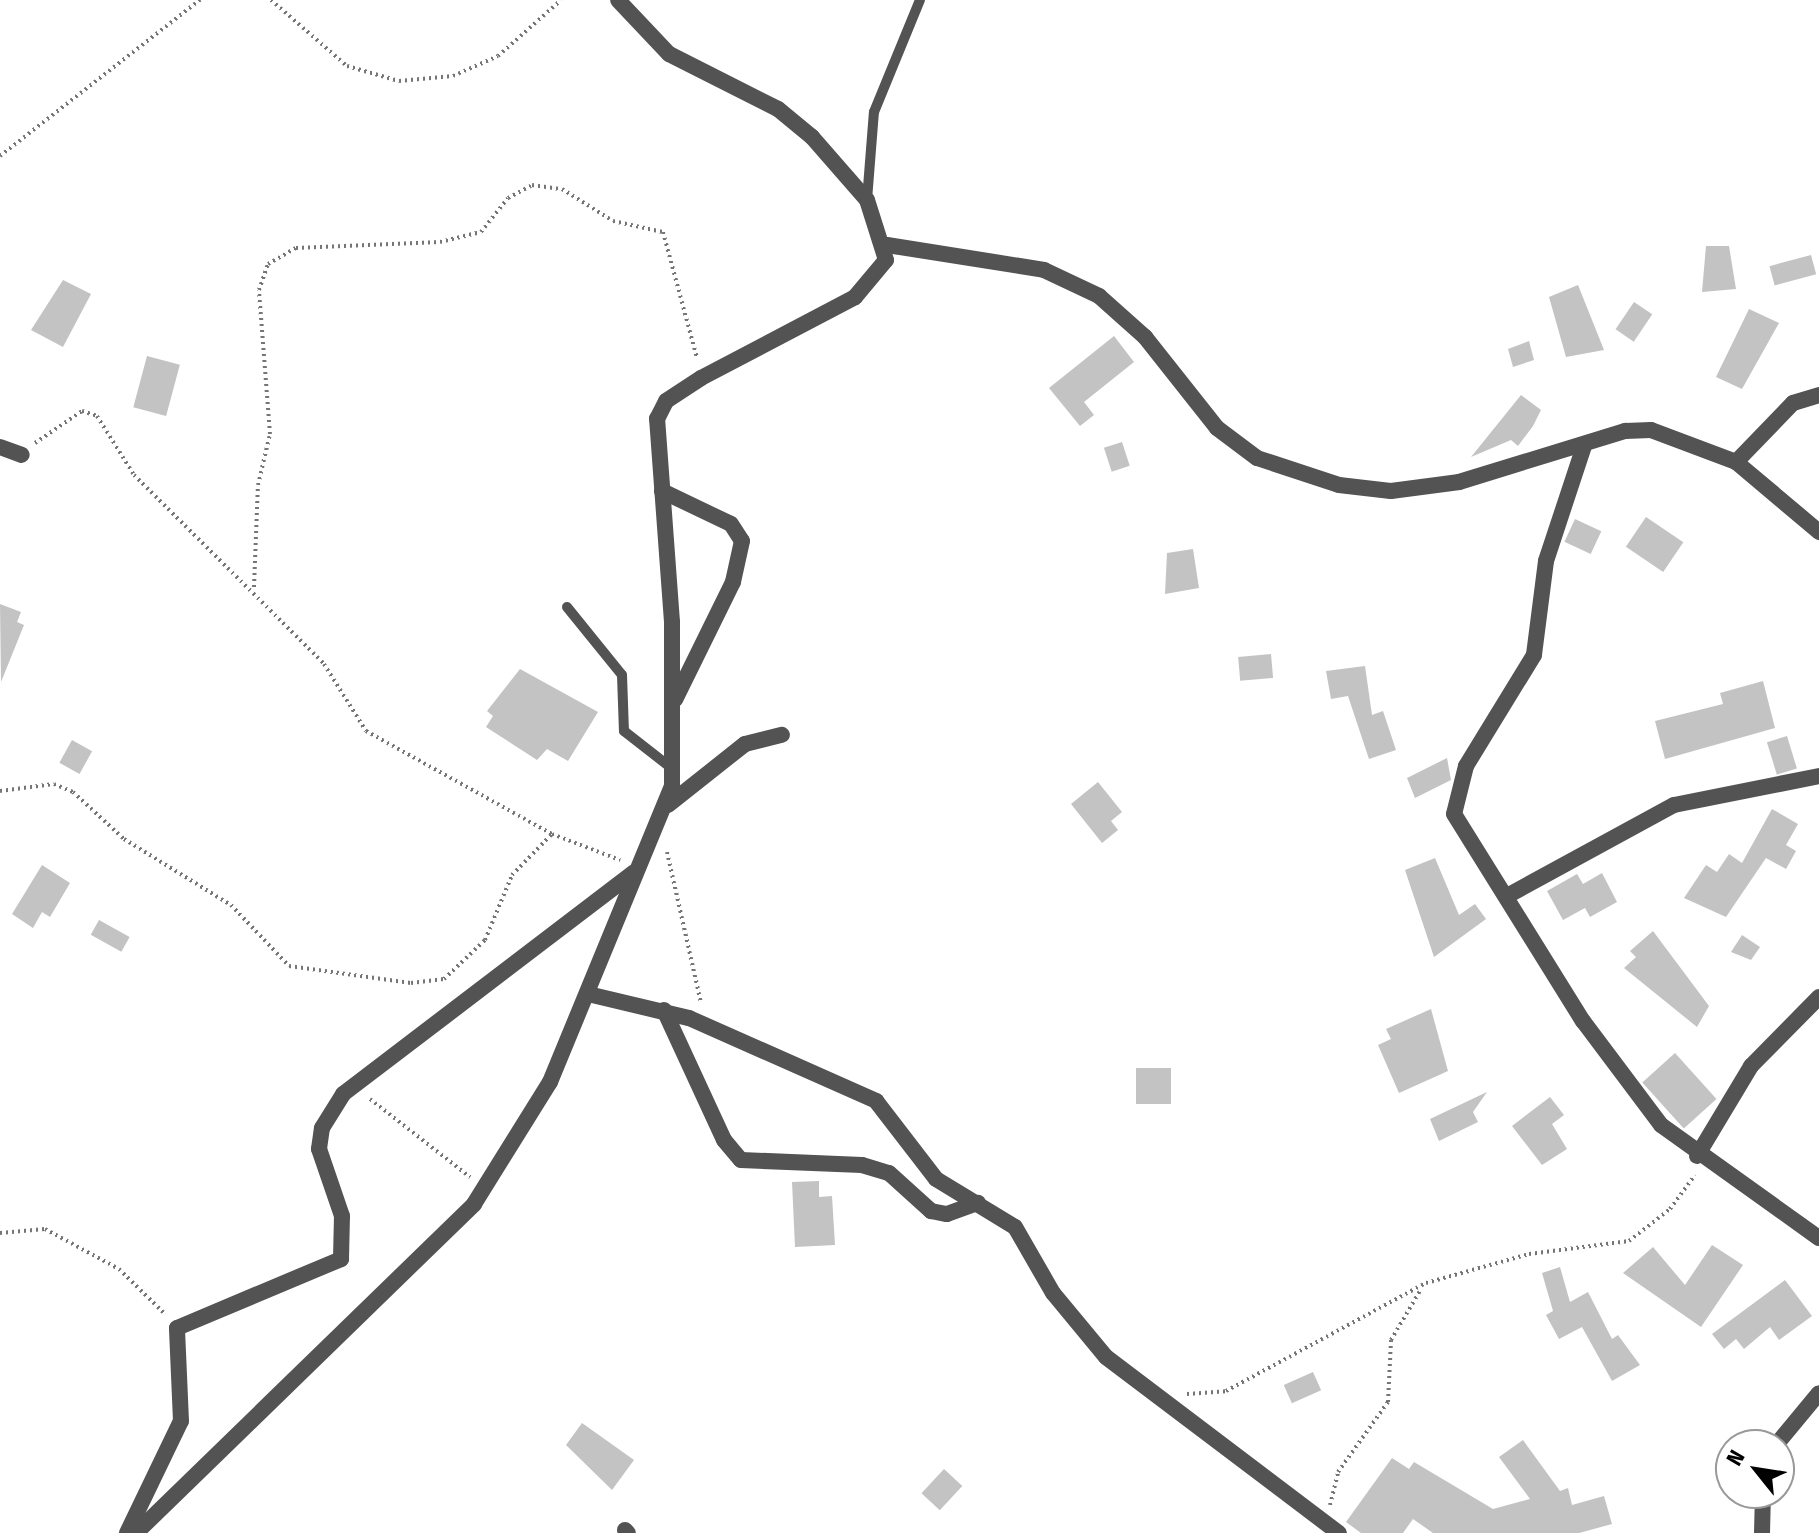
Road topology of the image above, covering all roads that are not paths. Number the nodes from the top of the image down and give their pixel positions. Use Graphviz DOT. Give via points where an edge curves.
graph roads {
  1 [pos="618,0"];
  2 [pos="920,0"];
  3 [pos="867,200"];
  4 [pos="887,245"];
  5 [pos="1819,395"];
  6 [pos="1584,446"];
  7 [pos="0,447"];
  8 [pos="22,455"];
  9 [pos="1736,462"];
  10 [pos="662,491"];
  11 [pos="1819,532"];
  12 [pos="567,607"];
  13 [pos="672,709"];
  14 [pos="782,735"];
  15 [pos="674,770"];
  16 [pos="1819,776"];
  17 [pos="664,813"];
  18 [pos="636,869"];
  19 [pos="1507,896"];
  20 [pos="588,994"];
  21 [pos="1819,997"];
  22 [pos="664,1010"];
  23 [pos="1701,1159"];
  24 [pos="978,1203"];
  25 [pos="1819,1238"];
  26 [pos="1819,1393"];
  27 [pos="1789,1429"];
  28 [pos="1763,1509"];
  29 [pos="1333,1528"];
  30 [pos="127,1533"];
  31 [pos="136,1533"];
  32 [pos="1762,1533"];
  1 -- 3 [label="street" via="669,54 789,118"];
  2 -- 3 [label="lane" via="874,112"];
  3 -- 4 [label="street"];
  4 -- 6 [label="street" via="1044,270 1099,296 1145,337 1217,428 1257,458 1339,485 1391,491 1459,482"];
  4 -- 10 [label="street" via="881,273 855,297 666,401 657,419"];
  5 -- 9 [label="street" via="1793,403"];
  6 -- 9 [label="street" via="1651,430"];
  6 -- 19 [label="street" via="1546,561 1534,655 1455,793 1454,814"];
  7 -- 8 [label="street"];
  9 -- 11 [label="street"];
  10 -- 13 [label="street"];
  10 -- 13 [label="street" via="731,524 742,541 733,582"];
  12 -- 15 [label="lane" via="622,675 626,733"];
  13 -- 15 [label="street"];
  14 -- 17 [label="street" via="745,744"];
  15 -- 17 [label="street"];
  16 -- 19 [label="street" via="1674,805"];
  17 -- 18 [label="street"];
  18 -- 20 [label="street"];
  18 -- 30 [label="street" via="352,1085 319,1142 342,1216 341,1259 177,1328 181,1421"];
  19 -- 23 [label="street" via="1583,1021 1661,1125"];
  20 -- 22 [label="street"];
  20 -- 31 [label="street" via="550,1082 485,1188"];
  21 -- 23 [label="street" via="1751,1066"];
  22 -- 24 [label="street" via="876,1101 936,1179"];
  22 -- 24 [label="street" via="724,1140 741,1160 862,1165 889,1173 931,1211 947,1214"];
  23 -- 25 [label="street"];
  24 -- 29 [label="street" via="1015,1227 1083,1336 1157,1402 1210,1431"];
  26 -- 27 [label="street"];
  28 -- 32 [label="street"];
}
